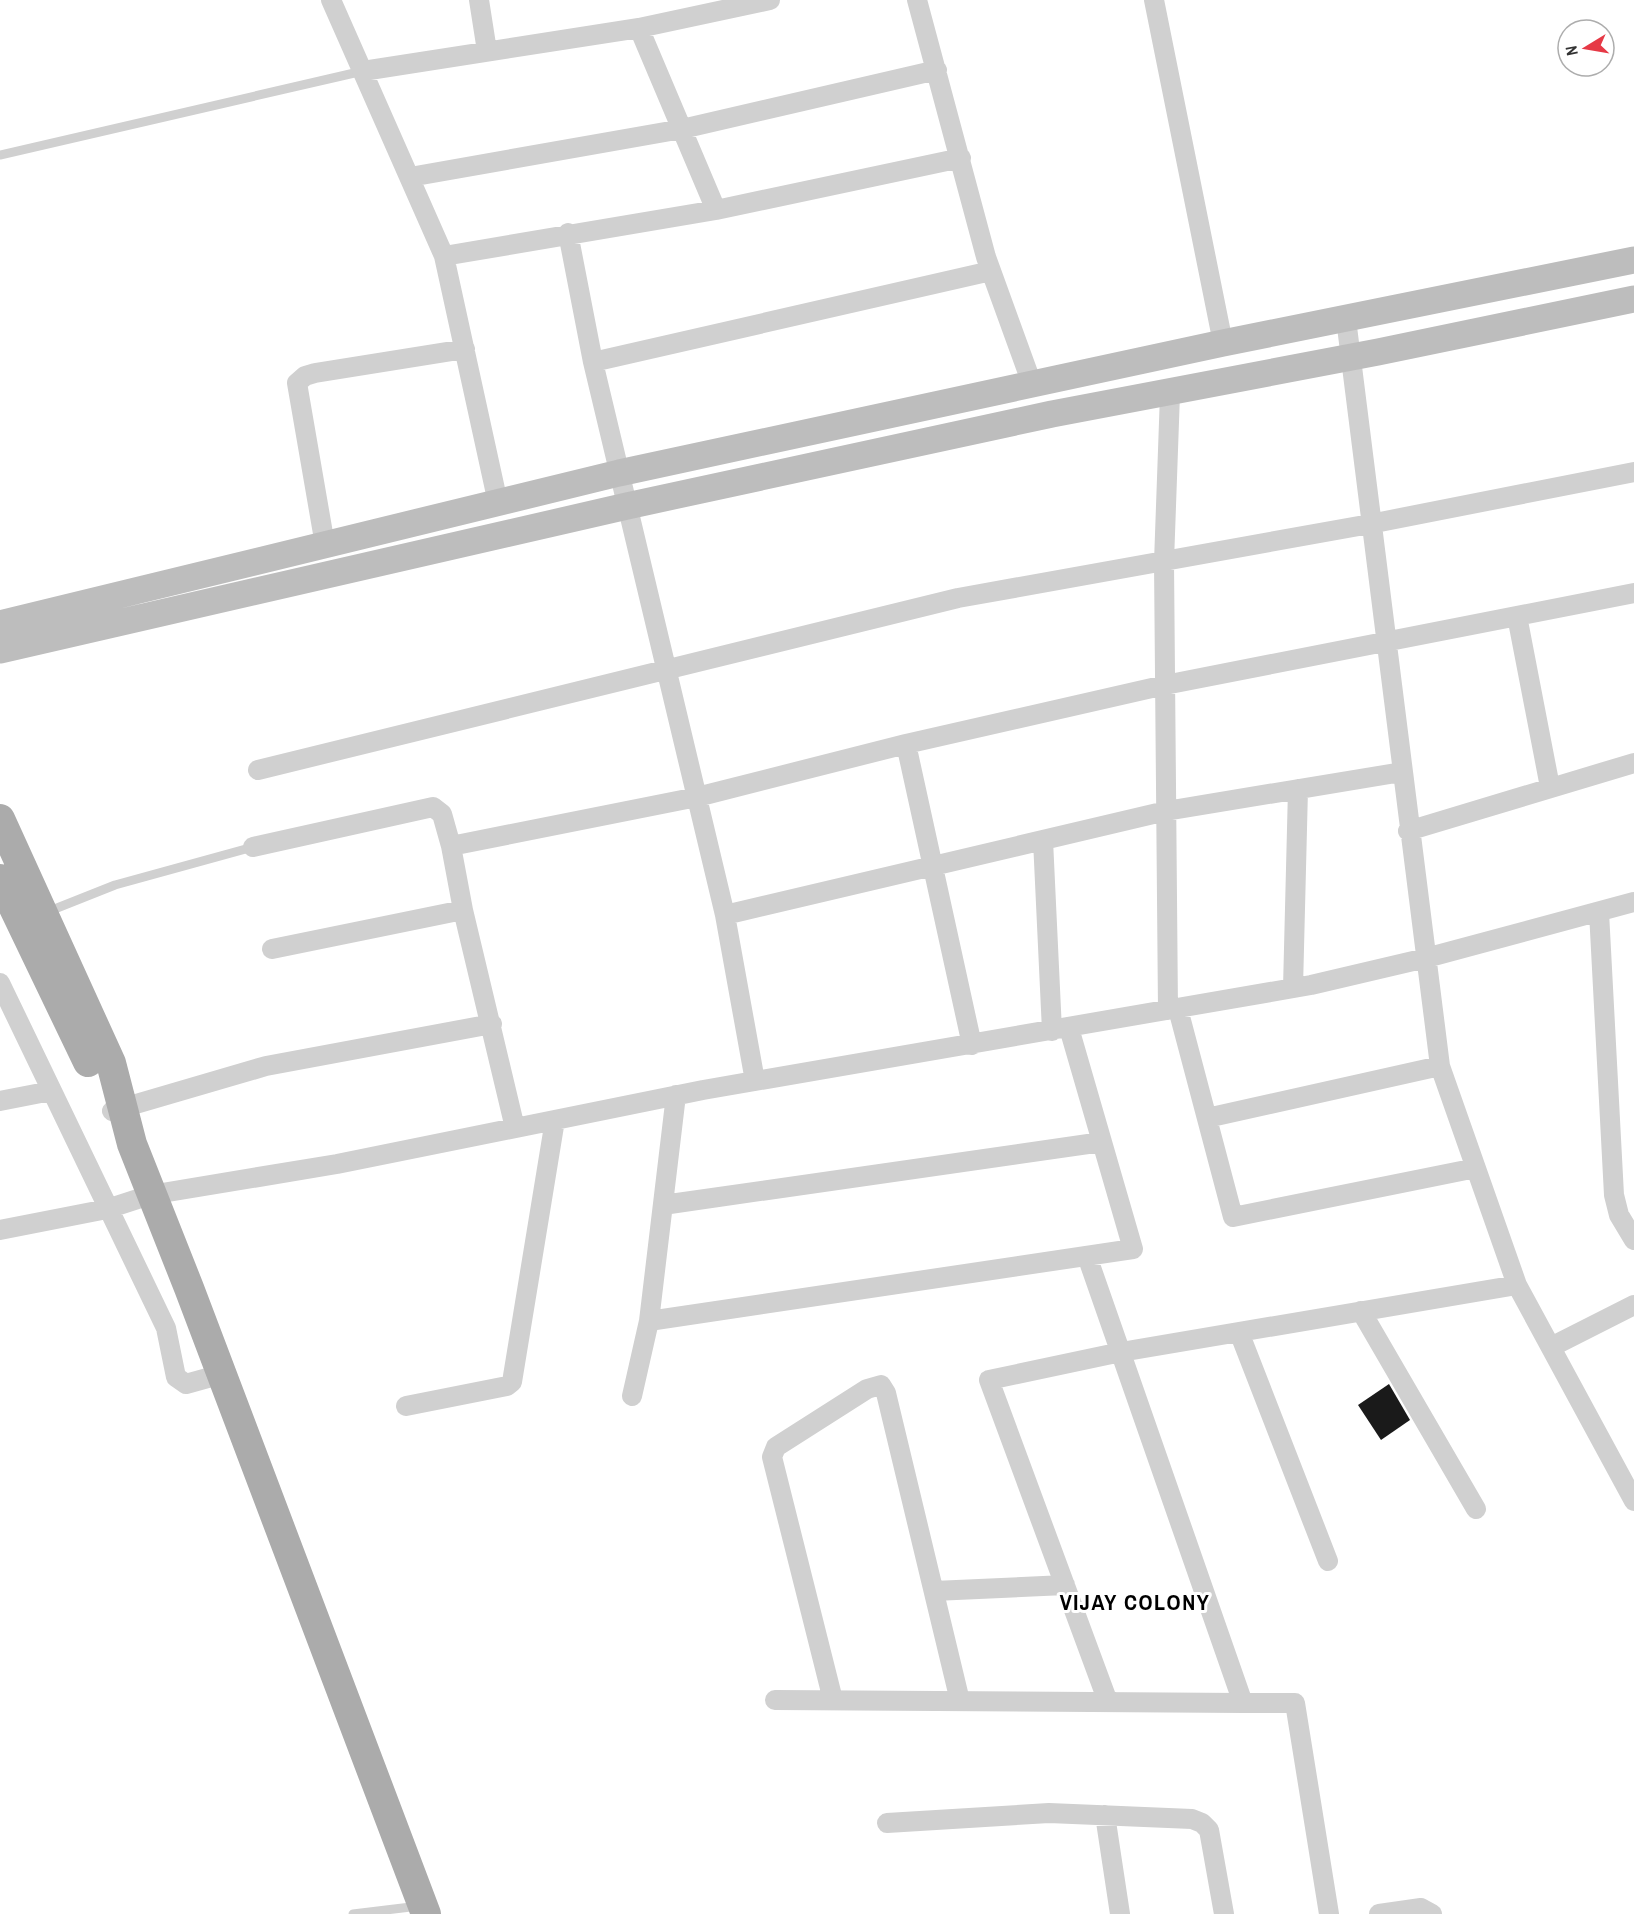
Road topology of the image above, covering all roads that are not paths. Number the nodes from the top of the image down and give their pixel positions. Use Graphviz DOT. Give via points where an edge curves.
graph roads {
  1 [pos="331,0"];
  2 [pos="478,0"];
  3 [pos="770,0"];
  4 [pos="917,0"];
  5 [pos="1154,0"];
  6 [pos="639,28"];
  7 [pos="487,51"];
  8 [pos="937,70"];
  9 [pos="363,71"];
  10 [pos="682,129"];
  11 [pos="0,155"];
  12 [pos="961,158"];
  13 [pos="410,177"];
  14 [pos="716,210"];
  15 [pos="568,233"];
  16 [pos="444,256"];
  17 [pos="1634,260"];
  18 [pos="991,271"];
  19 [pos="1634,299"];
  20 [pos="1346,319"];
  21 [pos="1223,343"];
  22 [pos="465,349"];
  23 [pos="1352,356"];
  24 [pos="593,362"];
  25 [pos="1032,384"];
  26 [pos="1170,394"];
  27 [pos="1634,472"];
  28 [pos="619,473"];
  29 [pos="498,503"];
  30 [pos="627,506"];
  31 [pos="1370,524"];
  32 [pos="325,545"];
  33 [pos="1164,562"];
  34 [pos="1634,593"];
  35 [pos="1517,616"];
  36 [pos="0,624"];
  37 [pos="1385,642"];
  38 [pos="0,650"];
  39 [pos="666,668"];
  40 [pos="1165,685"];
  41 [pos="906,744"];
  42 [pos="1634,763"];
  43 [pos="258,770"];
  44 [pos="1402,771"];
  45 [pos="1550,787"];
  46 [pos="1298,789"];
  47 [pos="697,797"];
  48 [pos="1166,811"];
  49 [pos="0,819"];
  50 [pos="1408,831"];
  51 [pos="1043,840"];
  52 [pos="451,846"];
  53 [pos="253,847"];
  54 [pos="932,864"];
  55 [pos="0,879"];
  56 [pos="1634,902"];
  57 [pos="463,910"];
  58 [pos="1599,912"];
  59 [pos="43,914"];
  60 [pos="725,915"];
  61 [pos="272,949"];
  62 [pos="1426,958"];
  63 [pos="0,983"];
  64 [pos="1293,988"];
  65 [pos="1173,1010"];
  66 [pos="492,1024"];
  67 [pos="1061,1030"];
  68 [pos="972,1045"];
  69 [pos="1440,1066"];
  70 [pos="755,1081"];
  71 [pos="51,1091"];
  72 [pos="676,1095"];
  73 [pos="0,1101"];
  74 [pos="118,1110"];
  75 [pos="1207,1118"];
  76 [pos="555,1120"];
  77 [pos="515,1128"];
  78 [pos="1102,1142"];
  79 [pos="1476,1168"];
  80 [pos="150,1195"];
  81 [pos="663,1205"];
  82 [pos="107,1209"];
  83 [pos="0,1230"];
  84 [pos="1634,1240"];
  85 [pos="1087,1256"];
  86 [pos="1517,1285"];
  87 [pos="1634,1305"];
  88 [pos="1361,1311"];
  89 [pos="649,1321"];
  90 [pos="1239,1332"];
  91 [pos="1551,1347"];
  92 [pos="1121,1352"];
  93 [pos="222,1374"];
  94 [pos="632,1396"];
  95 [pos="406,1406"];
  96 [pos="1634,1501"];
  97 [pos="1476,1509"];
  98 [pos="1328,1561"];
  99 [pos="1065,1585"];
  100 [pos="934,1591"];
  101 [pos="775,1700"];
  102 [pos="833,1700"];
  103 [pos="960,1701"];
  104 [pos="1108,1702"];
  105 [pos="1243,1703"];
  106 [pos="1106,1815"];
  107 [pos="887,1823"];
  108 [pos="424,1910"];
  109 [pos="353,1914"];
  110 [pos="1120,1914"];
  111 [pos="1224,1914"];
  112 [pos="1329,1914"];
  113 [pos="1379,1914"];
  114 [pos="1432,1914"];
  1 -- 9 [label="street"];
  2 -- 7 [label="street"];
  3 -- 6 [label="street"];
  4 -- 8 [label="street"];
  5 -- 21 [label="street"];
  6 -- 7 [label="street"];
  6 -- 10 [label="street"];
  7 -- 9 [label="street"];
  8 -- 10 [label="street"];
  8 -- 12 [label="street"];
  9 -- 11 [label="lane"];
  9 -- 13 [label="street"];
  10 -- 13 [label="street"];
  10 -- 14 [label="street"];
  12 -- 14 [label="street"];
  12 -- 18 [label="street"];
  13 -- 16 [label="street"];
  14 -- 15 [label="street"];
  15 -- 16 [label="street"];
  15 -- 24 [label="street"];
  16 -- 22 [label="street"];
  17 -- 20 [label="main road"];
  18 -- 24 [label="street"];
  18 -- 25 [label="street"];
  19 -- 23 [label="main road"];
  20 -- 21 [label="main road"];
  20 -- 23 [label="street"];
  21 -- 25 [label="main road"];
  22 -- 29 [label="street"];
  22 -- 32 [label="street" via="315,373 297,383"];
  23 -- 26 [label="main road"];
  23 -- 31 [label="street"];
  24 -- 28 [label="street"];
  25 -- 28 [label="main road"];
  26 -- 30 [label="main road" via="1052,414"];
  26 -- 33 [label="street"];
  27 -- 31 [label="street"];
  28 -- 29 [label="main road"];
  28 -- 30 [label="street"];
  29 -- 32 [label="main road"];
  30 -- 38 [label="main road"];
  30 -- 39 [label="street"];
  31 -- 33 [label="street"];
  31 -- 37 [label="street"];
  32 -- 36 [label="main road"];
  33 -- 39 [label="street" via="958,598"];
  33 -- 40 [label="street"];
  34 -- 35 [label="street"];
  35 -- 37 [label="street"];
  35 -- 45 [label="street"];
  37 -- 40 [label="street"];
  37 -- 44 [label="street"];
  39 -- 43 [label="street"];
  39 -- 47 [label="street"];
  40 -- 41 [label="street"];
  40 -- 48 [label="street"];
  41 -- 47 [label="street"];
  41 -- 54 [label="street"];
  42 -- 45 [label="street"];
  44 -- 46 [label="street"];
  44 -- 50 [label="street"];
  45 -- 50 [label="street"];
  46 -- 48 [label="street"];
  46 -- 64 [label="street"];
  47 -- 52 [label="street"];
  47 -- 60 [label="street"];
  48 -- 51 [label="street"];
  48 -- 65 [label="street"];
  49 -- 59 [label="main road"];
  50 -- 62 [label="street"];
  51 -- 54 [label="street"];
  51 -- 67 [label="street"];
  52 -- 53 [label="street" via="442,814 433,807"];
  52 -- 57 [label="street"];
  53 -- 59 [label="lane" via="115,885"];
  54 -- 60 [label="street"];
  54 -- 68 [label="street"];
  55 -- 74 [label="main road"];
  56 -- 58 [label="street"];
  57 -- 61 [label="street"];
  57 -- 66 [label="street"];
  58 -- 62 [label="street"];
  58 -- 84 [label="street" via="1614,1195 1619,1215"];
  59 -- 74 [label="main road" via="111,1063"];
  60 -- 70 [label="street"];
  62 -- 64 [label="street"];
  62 -- 69 [label="street"];
  63 -- 71 [label="street"];
  64 -- 65 [label="street"];
  65 -- 67 [label="street"];
  65 -- 75 [label="street"];
  66 -- 74 [label="street" via="266,1066"];
  66 -- 77 [label="street"];
  67 -- 68 [label="street"];
  67 -- 78 [label="street"];
  68 -- 70 [label="street"];
  69 -- 75 [label="street"];
  69 -- 79 [label="street"];
  70 -- 72 [label="street"];
  71 -- 73 [label="street"];
  71 -- 82 [label="street"];
  72 -- 76 [label="street"];
  72 -- 81 [label="street"];
  74 -- 80 [label="main road"];
  75 -- 79 [label="street" via="1233,1217"];
  76 -- 77 [label="street"];
  76 -- 95 [label="street" via="512,1382"];
  77 -- 80 [label="street" via="337,1164"];
  78 -- 81 [label="street"];
  78 -- 85 [label="street" via="1133,1249"];
  79 -- 86 [label="street"];
  80 -- 82 [label="street"];
  80 -- 93 [label="main road"];
  81 -- 89 [label="street"];
  82 -- 83 [label="street"];
  82 -- 93 [label="street" via="166,1328 176,1377 186,1384"];
  85 -- 89 [label="street"];
  85 -- 92 [label="street"];
  86 -- 88 [label="street"];
  86 -- 91 [label="street"];
  87 -- 91 [label="street"];
  88 -- 90 [label="street"];
  88 -- 97 [label="street"];
  89 -- 94 [label="street"];
  90 -- 92 [label="street"];
  90 -- 98 [label="street"];
  91 -- 96 [label="street"];
  92 -- 99 [label="street" via="989,1380"];
  92 -- 105 [label="street"];
  93 -- 108 [label="main road"];
  99 -- 100 [label="street"];
  99 -- 104 [label="street"];
  100 -- 102 [label="street" via="886,1393 881,1385 874,1385 776,1447 772,1457"];
  100 -- 103 [label="street"];
  101 -- 102 [label="street"];
  102 -- 103 [label="street"];
  103 -- 104 [label="street"];
  104 -- 105 [label="street"];
  105 -- 112 [label="street" via="1295,1703"];
  106 -- 107 [label="street" via="1049,1813"];
  106 -- 110 [label="street"];
  106 -- 111 [label="street" via="1180,1818 1202,1823 1211,1838"];
  108 -- 109 [label="lane"];
  113 -- 114 [label="street" via="1421,1908"];
}
